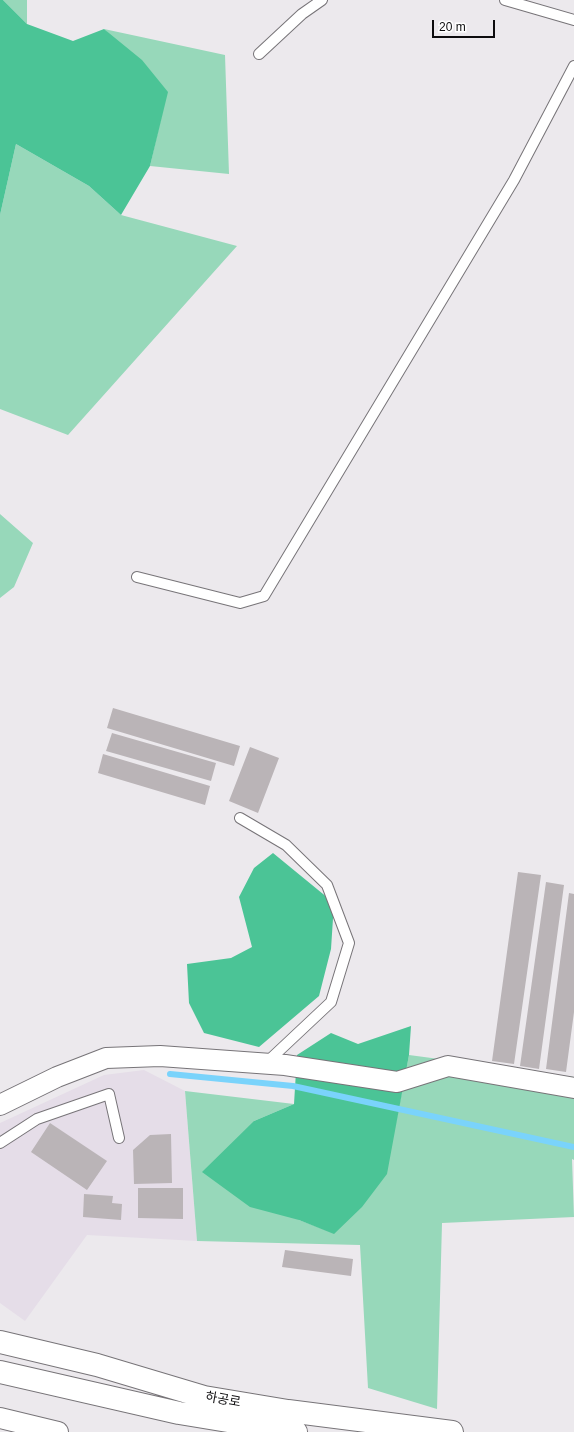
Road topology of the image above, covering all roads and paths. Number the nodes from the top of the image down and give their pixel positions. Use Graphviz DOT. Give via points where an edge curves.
graph roads {
  1 [pos="322,0"];
  2 [pos="505,0"];
  3 [pos="574,20"];
  4 [pos="259,54"];
  5 [pos="574,66"];
  6 [pos="137,577"];
  7 [pos="240,818"];
  8 [pos="265,1064"];
  9 [pos="574,1088"];
  10 [pos="0,1105"];
  11 [pos="119,1138"];
  12 [pos="0,1143"];
  13 [pos="0,1342"];
  14 [pos="0,1372"];
  15 [pos="0,1418"];
  16 [pos="58,1432"];
  17 [pos="296,1432"];
  18 [pos="452,1432"];
  1 -- 4 [label="lane" via="302,14"];
  2 -- 3 [label="lane"];
  5 -- 6 [label="lane" via="514,180 264,596 240,603"];
  7 -- 8 [label="lane" via="286,845 327,885 349,943 331,1002"];
  8 -- 9 [label="street" via="397,1082 448,1066"];
  8 -- 10 [label="street" via="160,1056 106,1058 57,1077"];
  11 -- 12 [label="lane" via="109,1094 37,1119"];
  13 -- 18 [label="street, 하공로" via="97,1365 204,1397 288,1411"];
  14 -- 17 [label="street, 하공로" via="180,1413"];
  15 -- 16 [label="street"];
}
